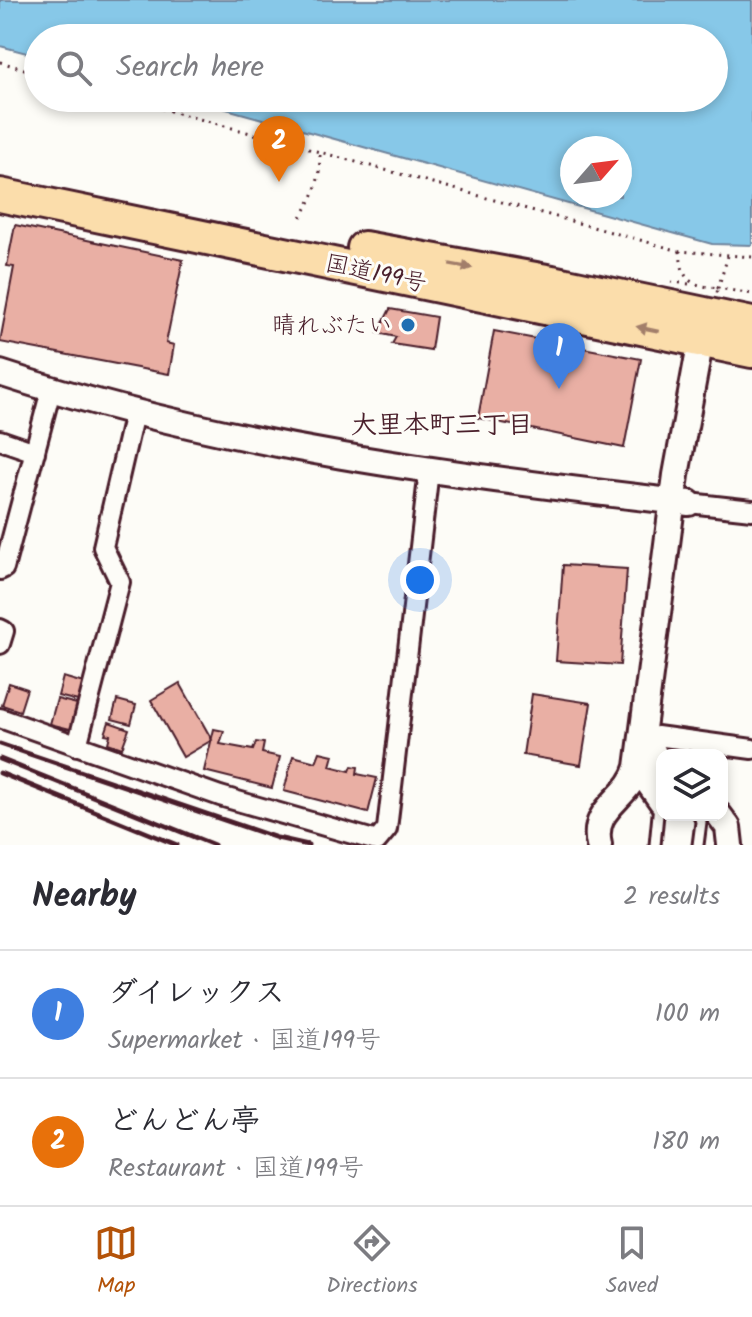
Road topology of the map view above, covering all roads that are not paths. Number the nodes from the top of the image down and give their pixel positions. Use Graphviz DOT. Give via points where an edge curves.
graph roads {
  1 [pos="0,174"];
  2 [pos="0,195"];
  3 [pos="710,311"];
  4 [pos="752,324"];
  5 [pos="752,351"];
  6 [pos="0,373"];
  7 [pos="51,390"];
  8 [pos="134,413"];
  9 [pos="0,440"];
  10 [pos="35,452"];
  11 [pos="429,470"];
  12 [pos="681,502"];
  13 [pos="752,510"];
  14 [pos="0,570"];
  15 [pos="0,629"];
  16 [pos="0,644"];
  17 [pos="0,718"];
  18 [pos="657,736"];
  19 [pos="77,746"];
  20 [pos="752,749"];
  21 [pos="656,793"];
  22 [pos="658,821"];
  23 [pos="701,821"];
  24 [pos="724,821"];
  25 [pos="599,845"];
  26 [pos="655,845"];
  27 [pos="698,845"];
  28 [pos="730,845"];
  1 -- 3 [label="highway, 国道199号, one-way" via="397,255"];
  3 -- 2 [label="highway, 国道199号, one-way"];
  3 -- 4 [label="highway, 国道199号"];
  3 -- 5 [label="highway, 国道199号"];
  3 -- 12 [label="street" via="676,475"];
  6 -- 7 [label="street"];
  7 -- 8 [label="street"];
  7 -- 10 [label="street"];
  8 -- 11 [label="street" via="316,453"];
  8 -- 19 [label="street" via="103,547 120,582"];
  9 -- 10 [label="street"];
  10 -- 14 [label="street"];
  11 -- 12 [label="street"];
  11 -- 19 [label="street" via="387,829 377,841 220,796"];
  12 -- 13 [label="street"];
  12 -- 18 [label="street"];
  12 -- 25 [label="street" via="638,767 633,783 601,816"];
  15 -- 16 [label="street"];
  17 -- 19 [label="street"];
  18 -- 20 [label="street"];
  18 -- 21 [label="street" via="650,778"];
  22 -- 26 [label="lane"];
  23 -- 27 [label="lane"];
  24 -- 28 [label="street"];
}
